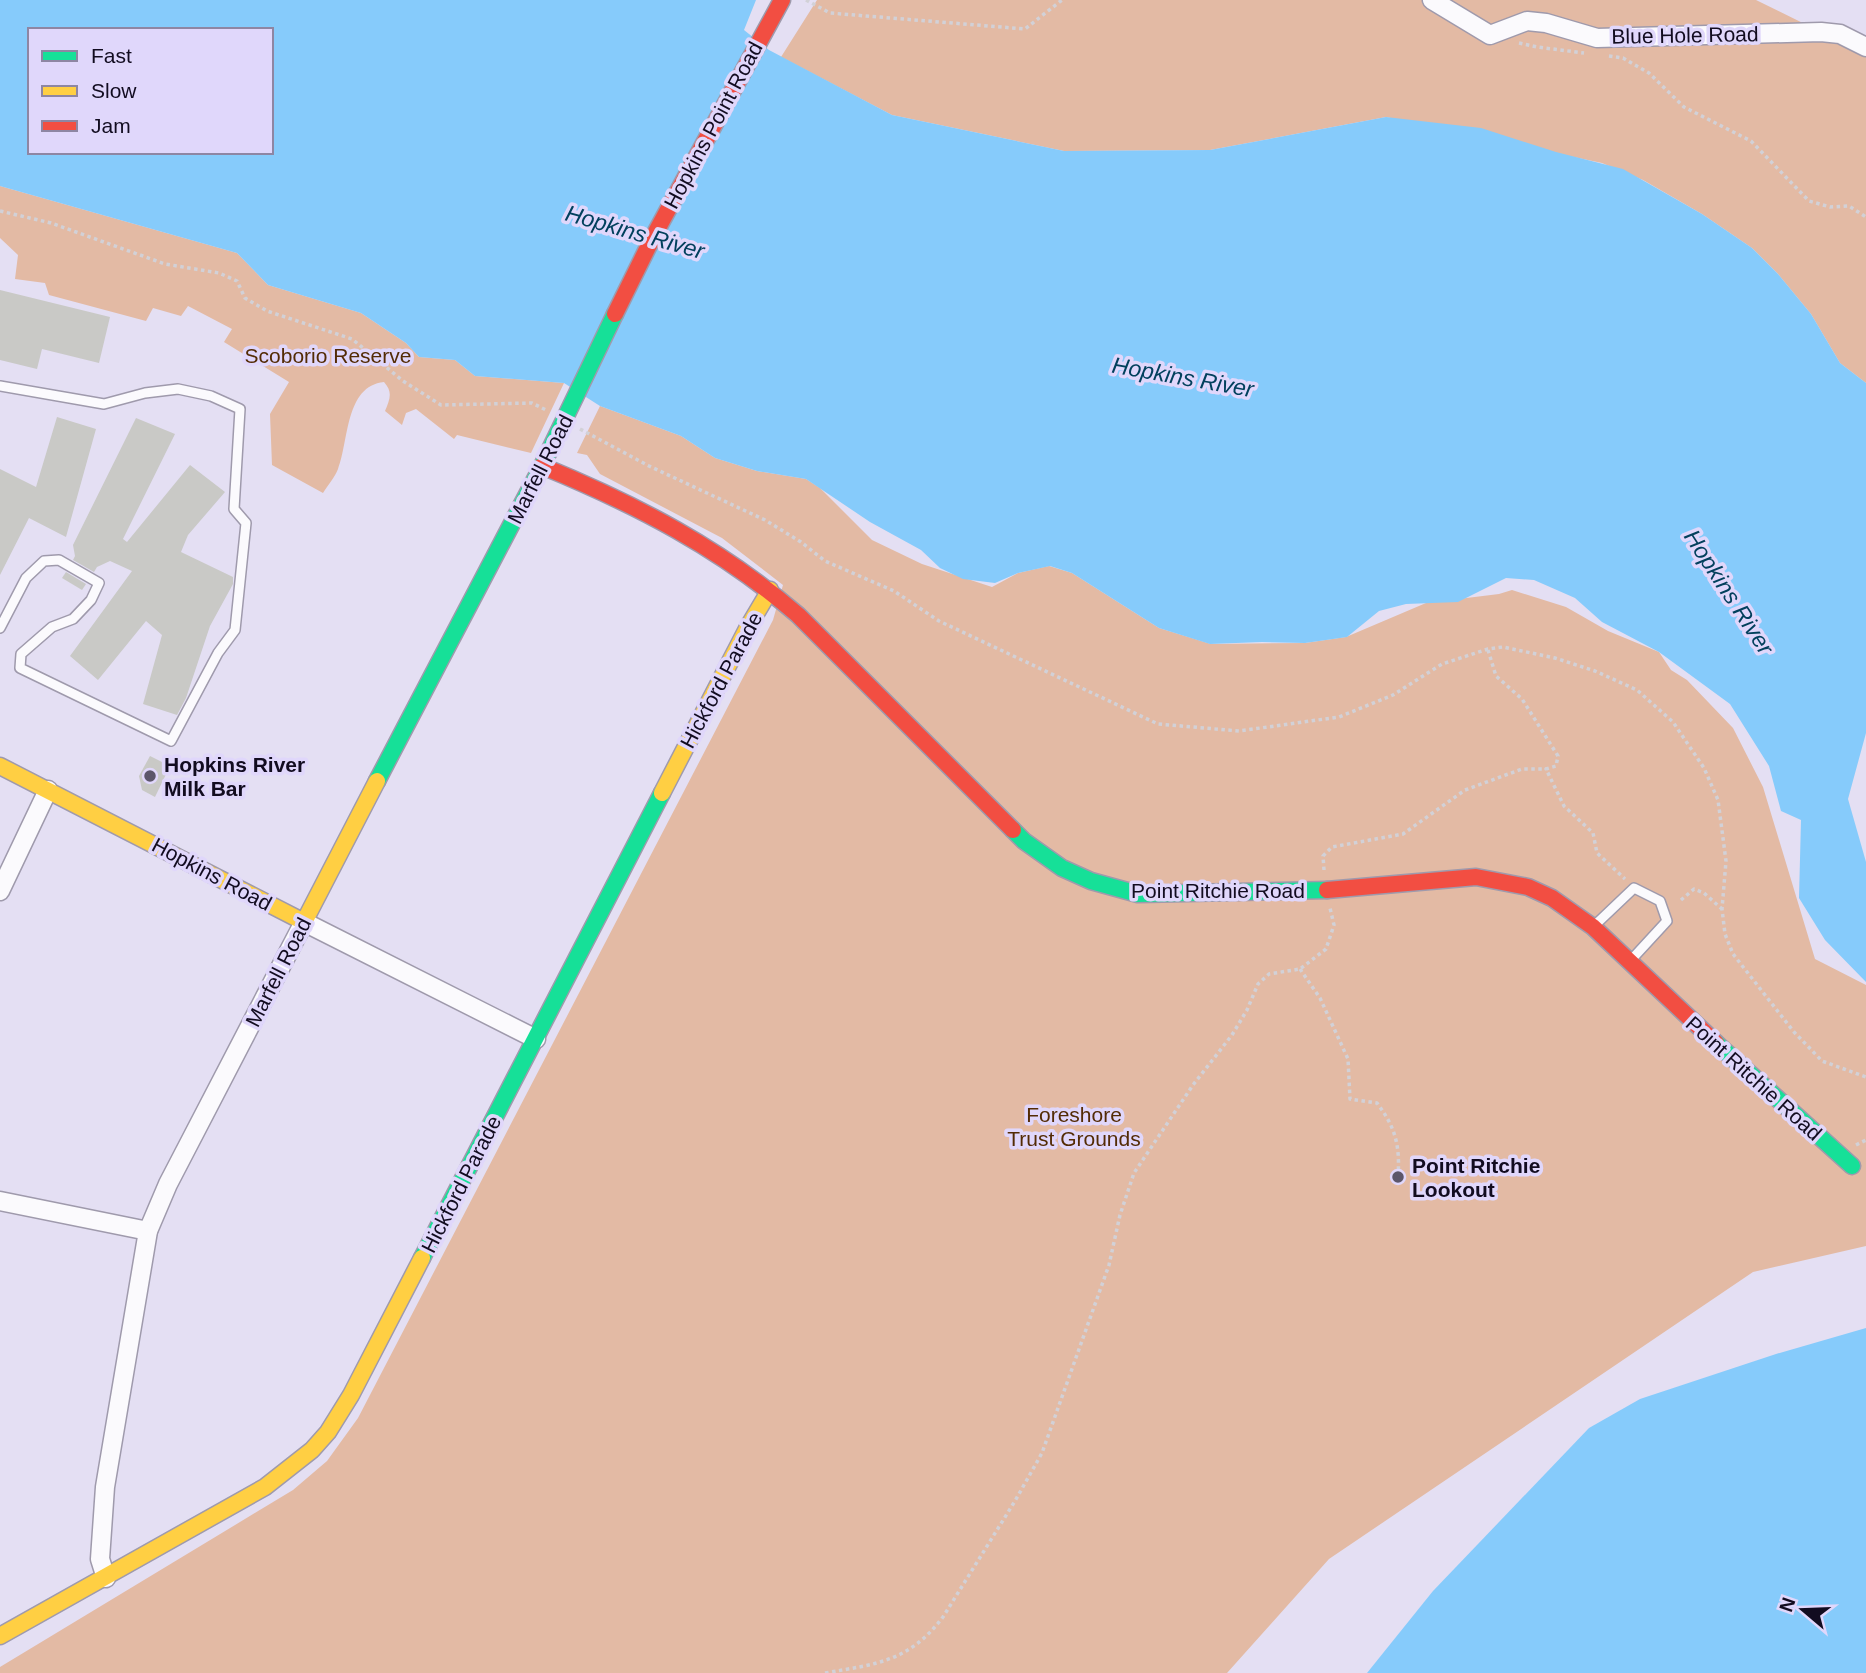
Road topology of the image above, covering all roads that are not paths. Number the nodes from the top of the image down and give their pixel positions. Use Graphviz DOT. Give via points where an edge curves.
graph roads {
  1 [pos="782,0"];
  2 [pos="1432,0"];
  3 [pos="1866,47"];
  4 [pos="0,386"];
  5 [pos="573,402"];
  6 [pos="542,466"];
  7 [pos="770,590"];
  8 [pos="0,628"];
  9 [pos="0,766"];
  10 [pos="48,790"];
  11 [pos="0,891"];
  12 [pos="304,922"];
  13 [pos="1593,927"];
  14 [pos="1629,962"];
  15 [pos="536,1039"];
  16 [pos="1852,1166"];
  17 [pos="0,1201"];
  18 [pos="148,1231"];
  19 [pos="106,1578"];
  20 [pos="0,1636"];
  1 -- 5 [label="street, Hopkins Point Road" via="651,241"];
  2 -- 3 [label="street, Blue Hole Road" via="1490,35 1527,21 1597,37 1821,32 1840,34"];
  4 -- 8 [label="lane" via="104,404 178,390 211,396 240,409 234,509 246,523 235,630 171,741 20,668 21,654 52,627 73,619 99,583 60,561 44,561 26,578"];
  5 -- 6 [label="street, Marfell Road"];
  6 -- 7 [label="street, Point Ritchie Road" via="660,520"];
  6 -- 12 [label="street, Marfell Road"];
  7 -- 13 [label="street, Point Ritchie Road" via="801,615 1032,849 1101,884 1138,894 1326,890 1490,879 1552,898"];
  7 -- 15 [label="street, Hickford Parade"];
  9 -- 10 [label="street, Hopkins Road"];
  10 -- 11 [label="street"];
  10 -- 12 [label="street, Hopkins Road"];
  12 -- 15 [label="street, Hopkins Road"];
  12 -- 18 [label="street, Marfell Road"];
  13 -- 14 [label="street, Point Ritchie Road"];
  13 -- 14 [label="lane" via="1634,888 1660,901 1667,921"];
  14 -- 16 [label="street, Point Ritchie Road"];
  15 -- 19 [label="street, Hickford Parade" via="358,1383 328,1432 265,1487"];
  17 -- 18 [label="street"];
  18 -- 19 [label="street, Marfell Road" via="105,1487 100,1559"];
  19 -- 20 [label="street, Hickford Parade"];
}
